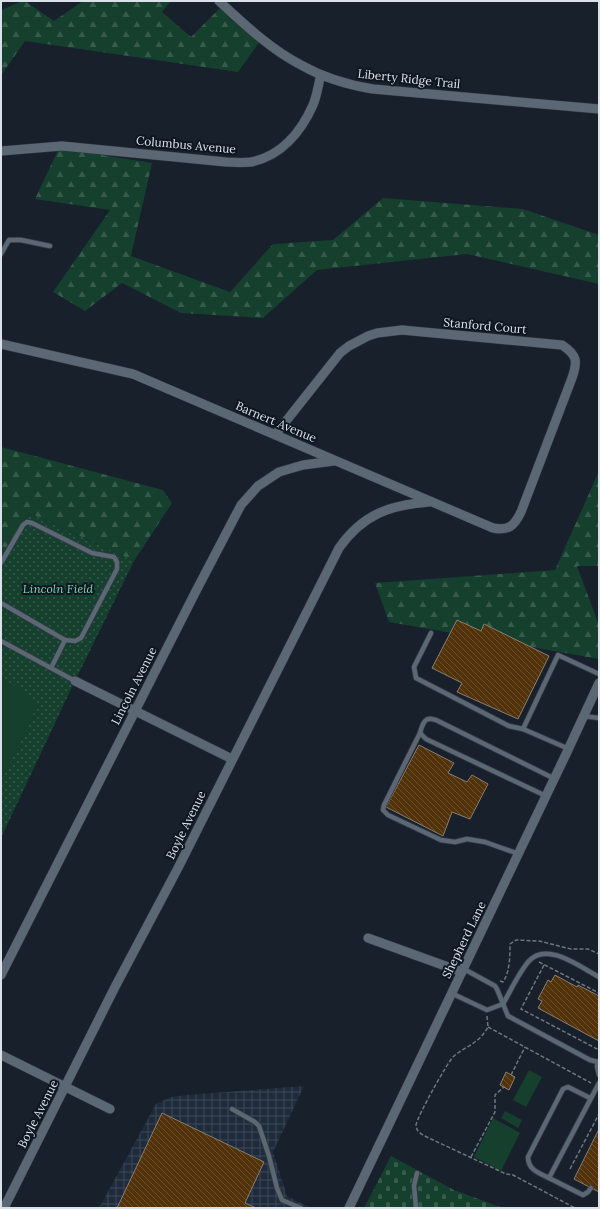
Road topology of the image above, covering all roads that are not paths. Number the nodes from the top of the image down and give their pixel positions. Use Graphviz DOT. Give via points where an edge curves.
graph roads {
  1 [pos="219,1"];
  2 [pos="321,75"];
  3 [pos="599,109"];
  4 [pos="1,151"];
  5 [pos="50,246"];
  6 [pos="1,254"];
  7 [pos="1,344"];
  8 [pos="275,435"];
  9 [pos="335,461"];
  10 [pos="430,502"];
  11 [pos="524,505"];
  12 [pos="1,563"];
  13 [pos="1,603"];
  14 [pos="431,633"];
  15 [pos="65,640"];
  16 [pos="1,642"];
  17 [pos="51,668"];
  18 [pos="599,674"];
  19 [pos="75,682"];
  20 [pos="599,683"];
  21 [pos="135,711"];
  22 [pos="583,716"];
  23 [pos="599,718"];
  24 [pos="523,729"];
  25 [pos="420,733"];
  26 [pos="569,749"];
  27 [pos="232,759"];
  28 [pos="555,779"];
  29 [pos="546,796"];
  30 [pos="519,854"];
  31 [pos="368,938"];
  32 [pos="463,971"];
  33 [pos="1,975"];
  34 [pos="599,977"];
  35 [pos="451,993"];
  36 [pos="503,1004"];
  37 [pos="1,1055"];
  38 [pos="598,1062"];
  39 [pos="599,1075"];
  40 [pos="599,1083"];
  41 [pos="65,1087"];
  42 [pos="590,1098"];
  43 [pos="110,1109"];
  44 [pos="232,1109"];
  45 [pos="417,1174"];
  46 [pos="549,1178"];
  47 [pos="591,1188"];
  48 [pos="4,1208"];
  49 [pos="301,1208"];
  50 [pos="349,1208"];
  51 [pos="416,1208"];
  1 -- 2 [label="street, Liberty Ridge Trail" via="282,53"];
  2 -- 3 [label="street, Liberty Ridge Trail" via="373,89"];
  2 -- 4 [label="street, Columbus Avenue" via="313,104 299,131 280,148 259,160 226,162 62,146"];
  5 -- 6 [label="lane" via="9,240"];
  7 -- 8 [label="street, Barnert Avenue" via="133,374"];
  8 -- 9 [label="street, Barnert Avenue"];
  8 -- 11 [label="street, Stanford Court" via="340,353 358,340 377,332 402,330 562,345 575,357 575,370"];
  9 -- 10 [label="street, Barnert Avenue"];
  9 -- 21 [label="street, Lincoln Avenue" via="303,465 279,472 258,486 241,505"];
  10 -- 11 [label="street, Barnert Avenue" via="501,530 516,522"];
  10 -- 27 [label="street, Boyle Avenue" via="412,503 383,510 363,521 347,536"];
  12 -- 15 [label="lane" via="27,522 92,553 114,557 117,569 81,638 75,641"];
  13 -- 15 [label="lane"];
  14 -- 24 [label="lane" via="414,667 416,678 509,726"];
  15 -- 17 [label="lane"];
  16 -- 17 [label="lane"];
  17 -- 19 [label="lane"];
  18 -- 24 [label="lane" via="558,655"];
  19 -- 21 [label="street"];
  20 -- 22 [label="street, Shepherd Lane"];
  21 -- 27 [label="street"];
  21 -- 33 [label="street, Lincoln Avenue"];
  22 -- 23 [label="lane"];
  22 -- 26 [label="street, Shepherd Lane"];
  24 -- 26 [label="lane"];
  25 -- 28 [label="lane" via="426,720 436,720"];
  25 -- 29 [label="lane" via="426,739"];
  25 -- 30 [label="lane" via="383,810 388,815 441,840 455,842 467,839 485,842"];
  26 -- 28 [label="street, Shepherd Lane"];
  27 -- 41 [label="street, Boyle Avenue"];
  28 -- 29 [label="street, Shepherd Lane"];
  29 -- 30 [label="street, Shepherd Lane"];
  30 -- 32 [label="street, Shepherd Lane"];
  31 -- 32 [label="street"];
  32 -- 35 [label="street, Shepherd Lane"];
  32 -- 36 [label="lane" via="495,986"];
  34 -- 36 [label="lane" via="556,954 539,954 528,963"];
  35 -- 36 [label="lane" via="487,1010"];
  35 -- 50 [label="street, Shepherd Lane"];
  36 -- 38 [label="lane" via="508,1016"];
  37 -- 41 [label="street"];
  38 -- 39 [label="lane"];
  40 -- 42 [label="lane"];
  41 -- 43 [label="street"];
  41 -- 48 [label="street, Boyle Avenue"];
  42 -- 46 [label="lane"];
  42 -- 46 [label="lane" via="568,1088 563,1089 528,1157 533,1170"];
  44 -- 49 [label="lane" via="259,1126 276,1188 282,1200"];
  45 -- 51 [label="lane" via="414,1186"];
  46 -- 47 [label="lane" via="583,1195"];
}
